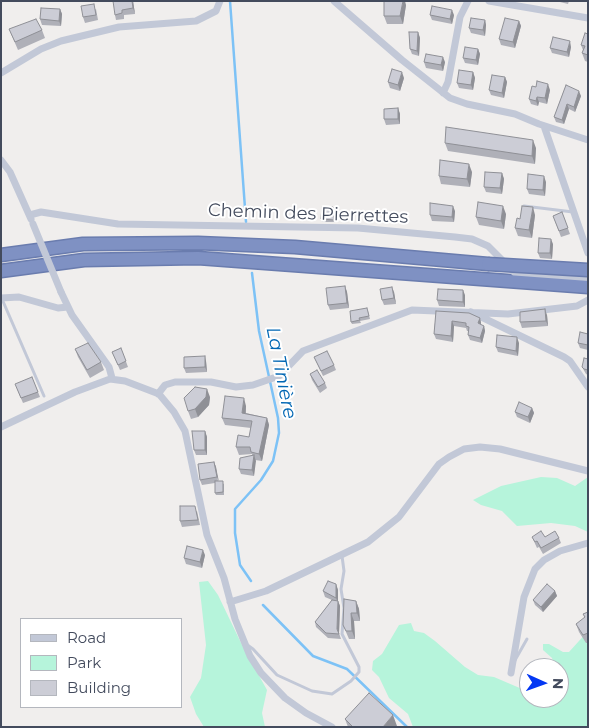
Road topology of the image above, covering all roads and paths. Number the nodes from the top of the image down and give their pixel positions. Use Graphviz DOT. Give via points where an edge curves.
graph roads {
  1 [pos="220,1"];
  2 [pos="334,1"];
  3 [pos="468,1"];
  4 [pos="489,1"];
  5 [pos="529,4"];
  6 [pos="588,18"];
  7 [pos="1,73"];
  8 [pos="443,93"];
  9 [pos="544,126"];
  10 [pos="588,140"];
  11 [pos="1,160"];
  12 [pos="524,206"];
  13 [pos="574,212"];
  14 [pos="30,216"];
  15 [pos="588,253"];
  16 [pos="1,255"];
  17 [pos="1,270"];
  18 [pos="588,270"];
  19 [pos="588,278"];
  20 [pos="588,287"];
  21 [pos="1,298"];
  22 [pos="588,300"];
  23 [pos="68,308"];
  24 [pos="471,312"];
  25 [pos="112,378"];
  26 [pos="588,387"];
  27 [pos="158,394"];
  28 [pos="44,396"];
  29 [pos="1,427"];
  30 [pos="588,470"];
  31 [pos="588,543"];
  32 [pos="342,556"];
  33 [pos="230,602"];
  34 [pos="527,639"];
  35 [pos="245,644"];
  36 [pos="513,662"];
  37 [pos="511,673"];
  38 [pos="332,727"];
  1 -- 7 [label="street" via="216,11 196,20 119,27 61,40"];
  2 -- 8 [label="street"];
  3 -- 8 [label="street" via="461,14"];
  4 -- 5 [label="street"];
  5 -- 6 [label="street"];
  8 -- 9 [label="street" via="462,103 515,114"];
  9 -- 10 [label="street"];
  9 -- 13 [label="street"];
  11 -- 14 [label="street"];
  12 -- 13 [label="lane"];
  13 -- 15 [label="street"];
  14 -- 19 [label="street, Chemin des Pierrettes" via="41,212 118,224 329,227 455,236 488,246 518,276"];
  14 -- 23 [label="street, bridge"];
  16 -- 18 [label="highway, bridge" via="102,243 198,242"];
  17 -- 20 [label="highway" via="94,259 198,258"];
  21 -- 23 [label="street" via="20,297"];
  21 -- 28 [label="lane"];
  22 -- 24 [label="street" via="577,306 517,313"];
  23 -- 25 [label="street" via="109,367"];
  24 -- 26 [label="street" via="564,357"];
  24 -- 27 [label="street" via="419,309 398,314 300,353 274,378 240,387 175,382 165,385"];
  25 -- 27 [label="street"];
  25 -- 29 [label="street"];
  27 -- 33 [label="street" via="185,431 207,535"];
  30 -- 32 [label="street" via="500,449 480,447 464,450 448,456 440,464 390,526"];
  31 -- 36 [label="street" via="560,550 535,569 524,597"];
  32 -- 33 [label="street" via="256,595"];
  32 -- 35 [label="lane" via="342,634 358,661 359,673 351,681 332,694 312,691 278,675"];
  33 -- 35 [label="street"];
  34 -- 36 [label="lane"];
  35 -- 38 [label="street" via="259,670 279,692 306,713"];
  36 -- 37 [label="street"];
}
